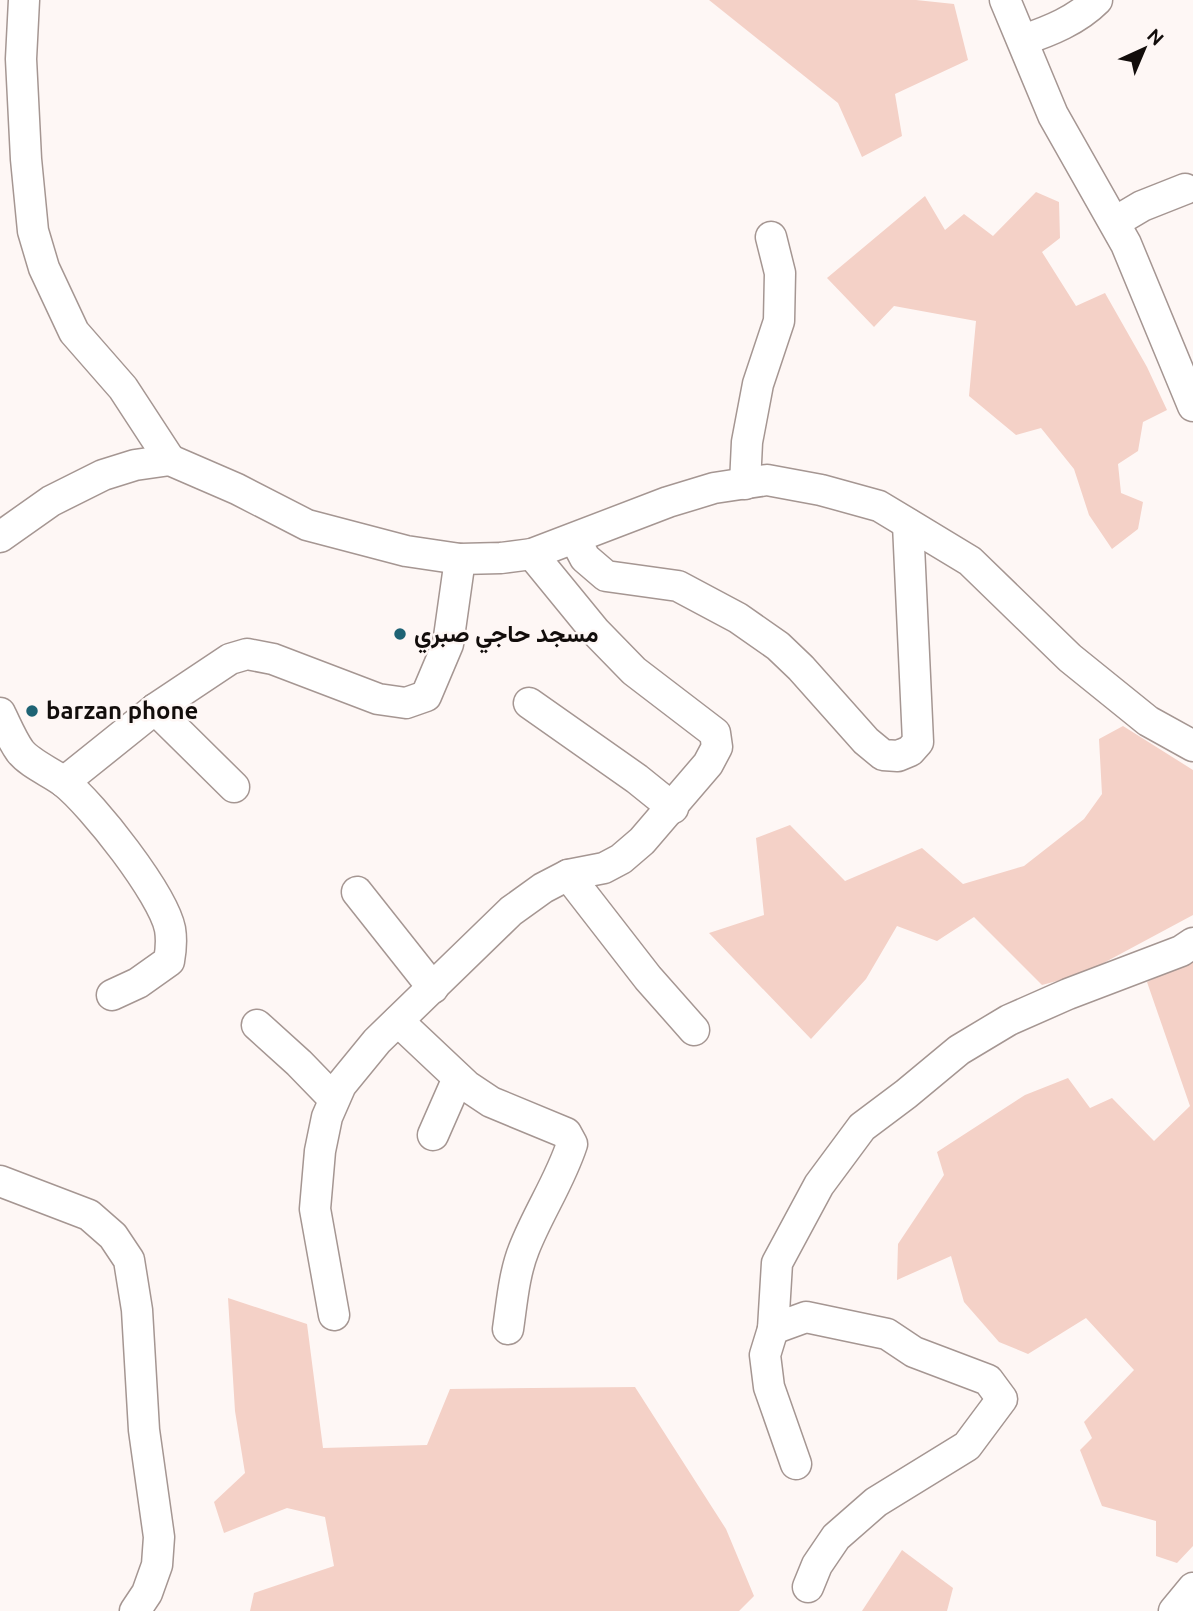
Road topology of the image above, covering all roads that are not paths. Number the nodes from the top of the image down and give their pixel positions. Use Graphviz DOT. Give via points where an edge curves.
graph roads {
  1 [pos="24,0"];
  2 [pos="1005,0"];
  3 [pos="1097,0"];
  4 [pos="1023,40"];
  5 [pos="1185,189"];
  6 [pos="1115,222"];
  7 [pos="771,237"];
  8 [pos="1193,406"];
  9 [pos="170,460"];
  10 [pos="746,484"];
  11 [pos="908,524"];
  12 [pos="0,537"];
  13 [pos="575,539"];
  14 [pos="532,554"];
  15 [pos="460,559"];
  16 [pos="529,703"];
  17 [pos="155,709"];
  18 [pos="0,713"];
  19 [pos="1193,746"];
  20 [pos="64,782"];
  21 [pos="234,787"];
  22 [pos="673,808"];
  23 [pos="568,875"];
  24 [pos="356,892"];
  25 [pos="1193,943"];
  26 [pos="433,988"];
  27 [pos="112,995"];
  28 [pos="398,1021"];
  29 [pos="257,1025"];
  30 [pos="694,1030"];
  31 [pos="458,1078"];
  32 [pos="333,1098"];
  33 [pos="433,1135"];
  34 [pos="0,1181"];
  35 [pos="334,1315"];
  36 [pos="508,1329"];
  37 [pos="773,1329"];
  38 [pos="796,1464"];
  39 [pos="807,1587"];
  40 [pos="1193,1588"];
  41 [pos="135,1611"];
  42 [pos="1174,1611"];
  1 -- 9 [label="street" via="21,59 26,159 33,231 44,268 74,332 123,388"];
  2 -- 4 [label="street"];
  3 -- 4 [label="street" via="1056,28"];
  4 -- 6 [label="street" via="1054,115"];
  5 -- 6 [label="street"];
  6 -- 8 [label="street"];
  7 -- 10 [label="street" via="780,274 779,321 756,395 747,442"];
  9 -- 12 [label="street" via="103,475 51,501"];
  9 -- 15 [label="street" via="307,524 393,548"];
  10 -- 11 [label="street" via="768,480 821,490 878,506"];
  10 -- 13 [label="street" via="668,502"];
  11 -- 13 [label="street" via="918,742 898,756 883,755 866,741 801,668 738,618 678,586 606,576 585,558"];
  11 -- 19 [label="street" via="970,561 1070,658 1148,721"];
  13 -- 14 [label="street"];
  14 -- 15 [label="street"];
  14 -- 22 [label="street" via="595,631 635,671 715,733 717,747 708,764"];
  15 -- 17 [label="street" via="448,644 426,696 406,704 378,699 273,659 247,654 230,659"];
  16 -- 22 [label="street"];
  17 -- 20 [label="street"];
  17 -- 21 [label="street"];
  18 -- 20 [label="street" via="21,752"];
  20 -- 27 [label="street" via="92,808 136,867 170,928 169,961"];
  22 -- 23 [label="street" via="621,859 604,868"];
  23 -- 26 [label="street" via="511,911"];
  23 -- 30 [label="street"];
  24 -- 26 [label="street"];
  25 -- 37 [label="street" via="1009,1020 959,1050 862,1127 819,1185 778,1263"];
  26 -- 28 [label="street"];
  28 -- 31 [label="street"];
  28 -- 32 [label="street"];
  29 -- 32 [label="street"];
  31 -- 33 [label="street"];
  31 -- 36 [label="street" via="491,1102 566,1133 572,1144 524,1249 515,1276"];
  32 -- 35 [label="street" via="320,1151 315,1209"];
  34 -- 41 [label="street" via="89,1215 113,1236 129,1260 159,1537 157,1565"];
  37 -- 38 [label="street" via="765,1355 769,1387"];
  37 -- 39 [label="street" via="806,1317 887,1334 914,1352 988,1380 1002,1399 967,1446 876,1502 836,1537"];
  40 -- 42 [label="street"];
}
